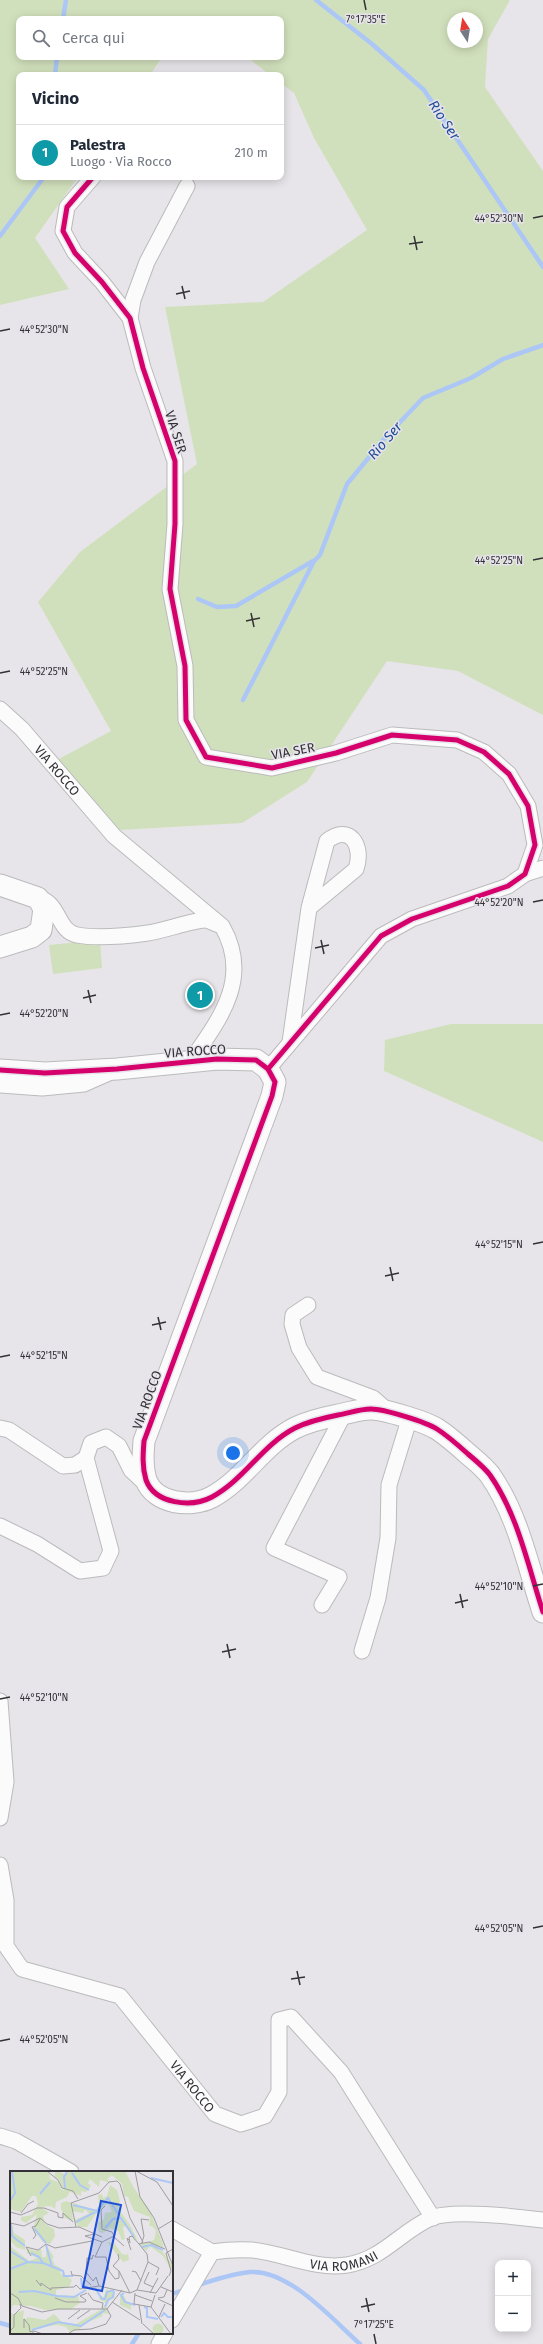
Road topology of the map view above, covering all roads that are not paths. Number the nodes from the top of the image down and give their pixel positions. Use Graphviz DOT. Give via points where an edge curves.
graph roads {
  1 [pos="90,180"];
  2 [pos="187,186"];
  3 [pos="130,318"];
  4 [pos="0,708"];
  5 [pos="543,868"];
  6 [pos="525,874"];
  7 [pos="0,885"];
  8 [pos="38,898"];
  9 [pos="309,908"];
  10 [pos="222,926"];
  11 [pos="0,947"];
  12 [pos="290,1042"];
  13 [pos="190,1062"];
  14 [pos="117,1069"];
  15 [pos="268,1069"];
  16 [pos="0,1070"];
  17 [pos="0,1085"];
  18 [pos="308,1305"];
  19 [pos="389,1412"];
  20 [pos="344,1414"];
  21 [pos="409,1420"];
  22 [pos="0,1428"];
  23 [pos="86,1458"];
  24 [pos="159,1495"];
  25 [pos="0,1526"];
  26 [pos="322,1605"];
  27 [pos="543,1612"];
  28 [pos="362,1651"];
  29 [pos="0,1702"];
  30 [pos="0,1818"];
  31 [pos="0,1866"];
  32 [pos="0,2136"];
  33 [pos="69,2171"];
  34 [pos="433,2218"];
  35 [pos="543,2220"];
  36 [pos="173,2230"];
  37 [pos="212,2252"];
  38 [pos="173,2318"];
  39 [pos="164,2334"];
  40 [pos="159,2344"];
  1 -- 3 [label="street, VIA SER" via="68,207 63,231 75,253"];
  2 -- 3 [label="street, VIA SER" via="147,262 133,300"];
  3 -- 6 [label="street, VIA SER" via="143,368 175,461 175,524 170,588 185,666 186,720 206,757 272,768 336,753 392,735 457,740 484,752 509,774 528,806 535,845"];
  4 -- 10 [label="street, VIA ROCCO" via="22,729 114,836"];
  5 -- 6 [label="street"];
  6 -- 12 [label="street" via="508,886 412,920 381,936"];
  7 -- 8 [label="street"];
  8 -- 10 [label="street" via="52,905 68,932 77,935 124,935 205,920"];
  8 -- 11 [label="street" via="44,909 41,930 32,937"];
  9 -- 9 [label="street" via="356,869 360,859 355,840 345,835 335,835 327,841"];
  9 -- 12 [label="street"];
  10 -- 13 [label="street, VIA ROCCO" via="231,942 235,959 234,979 217,1024"];
  12 -- 15 [label="street"];
  13 -- 14 [label="street, VIA ROCCO"];
  13 -- 15 [label="street, VIA ROCCO" via="217,1059 256,1060"];
  14 -- 16 [label="street, VIA ROCCO" via="45,1073"];
  14 -- 17 [label="street, VIA ROCCO" via="84,1084 42,1088"];
  15 -- 24 [label="street, VIA ROCCO" via="275,1082 272,1096 144,1441 142,1460 147,1481"];
  18 -- 19 [label="street" via="293,1315 292,1324 299,1348 310,1368 317,1377 373,1398"];
  19 -- 20 [label="street" via="371,1409"];
  19 -- 21 [label="street"];
  20 -- 24 [label="street" via="320,1418 295,1428 273,1442 230,1484 211,1498 192,1503 174,1502"];
  20 -- 26 [label="street" via="274,1548 339,1577"];
  21 -- 27 [label="street" via="436,1428 489,1473 512,1513"];
  21 -- 28 [label="street" via="389,1485 388,1538 378,1598"];
  22 -- 23 [label="street" via="9,1430 63,1466 74,1465"];
  23 -- 24 [label="street" via="92,1443 106,1437 119,1446 131,1470"];
  23 -- 25 [label="street" via="110,1551 102,1568 80,1571 37,1544"];
  29 -- 30 [label="street" via="6,1782"];
  31 -- 34 [label="street, VIA ROCCO" via="6,1900 6,1946 22,1969 120,1996 215,2114 241,2124 265,2116 279,2092 279,2020 291,2017 341,2072"];
  32 -- 33 [label="street" via="16,2141"];
  34 -- 35 [label="street, VIA ROMANI" via="461,2214"];
  34 -- 37 [label="street, VIA ROMANI" via="380,2254 346,2265 303,2262 253,2250"];
  36 -- 37 [label="street"];
  37 -- 38 [label="street"];
  39 -- 40 [label="street"];
}
